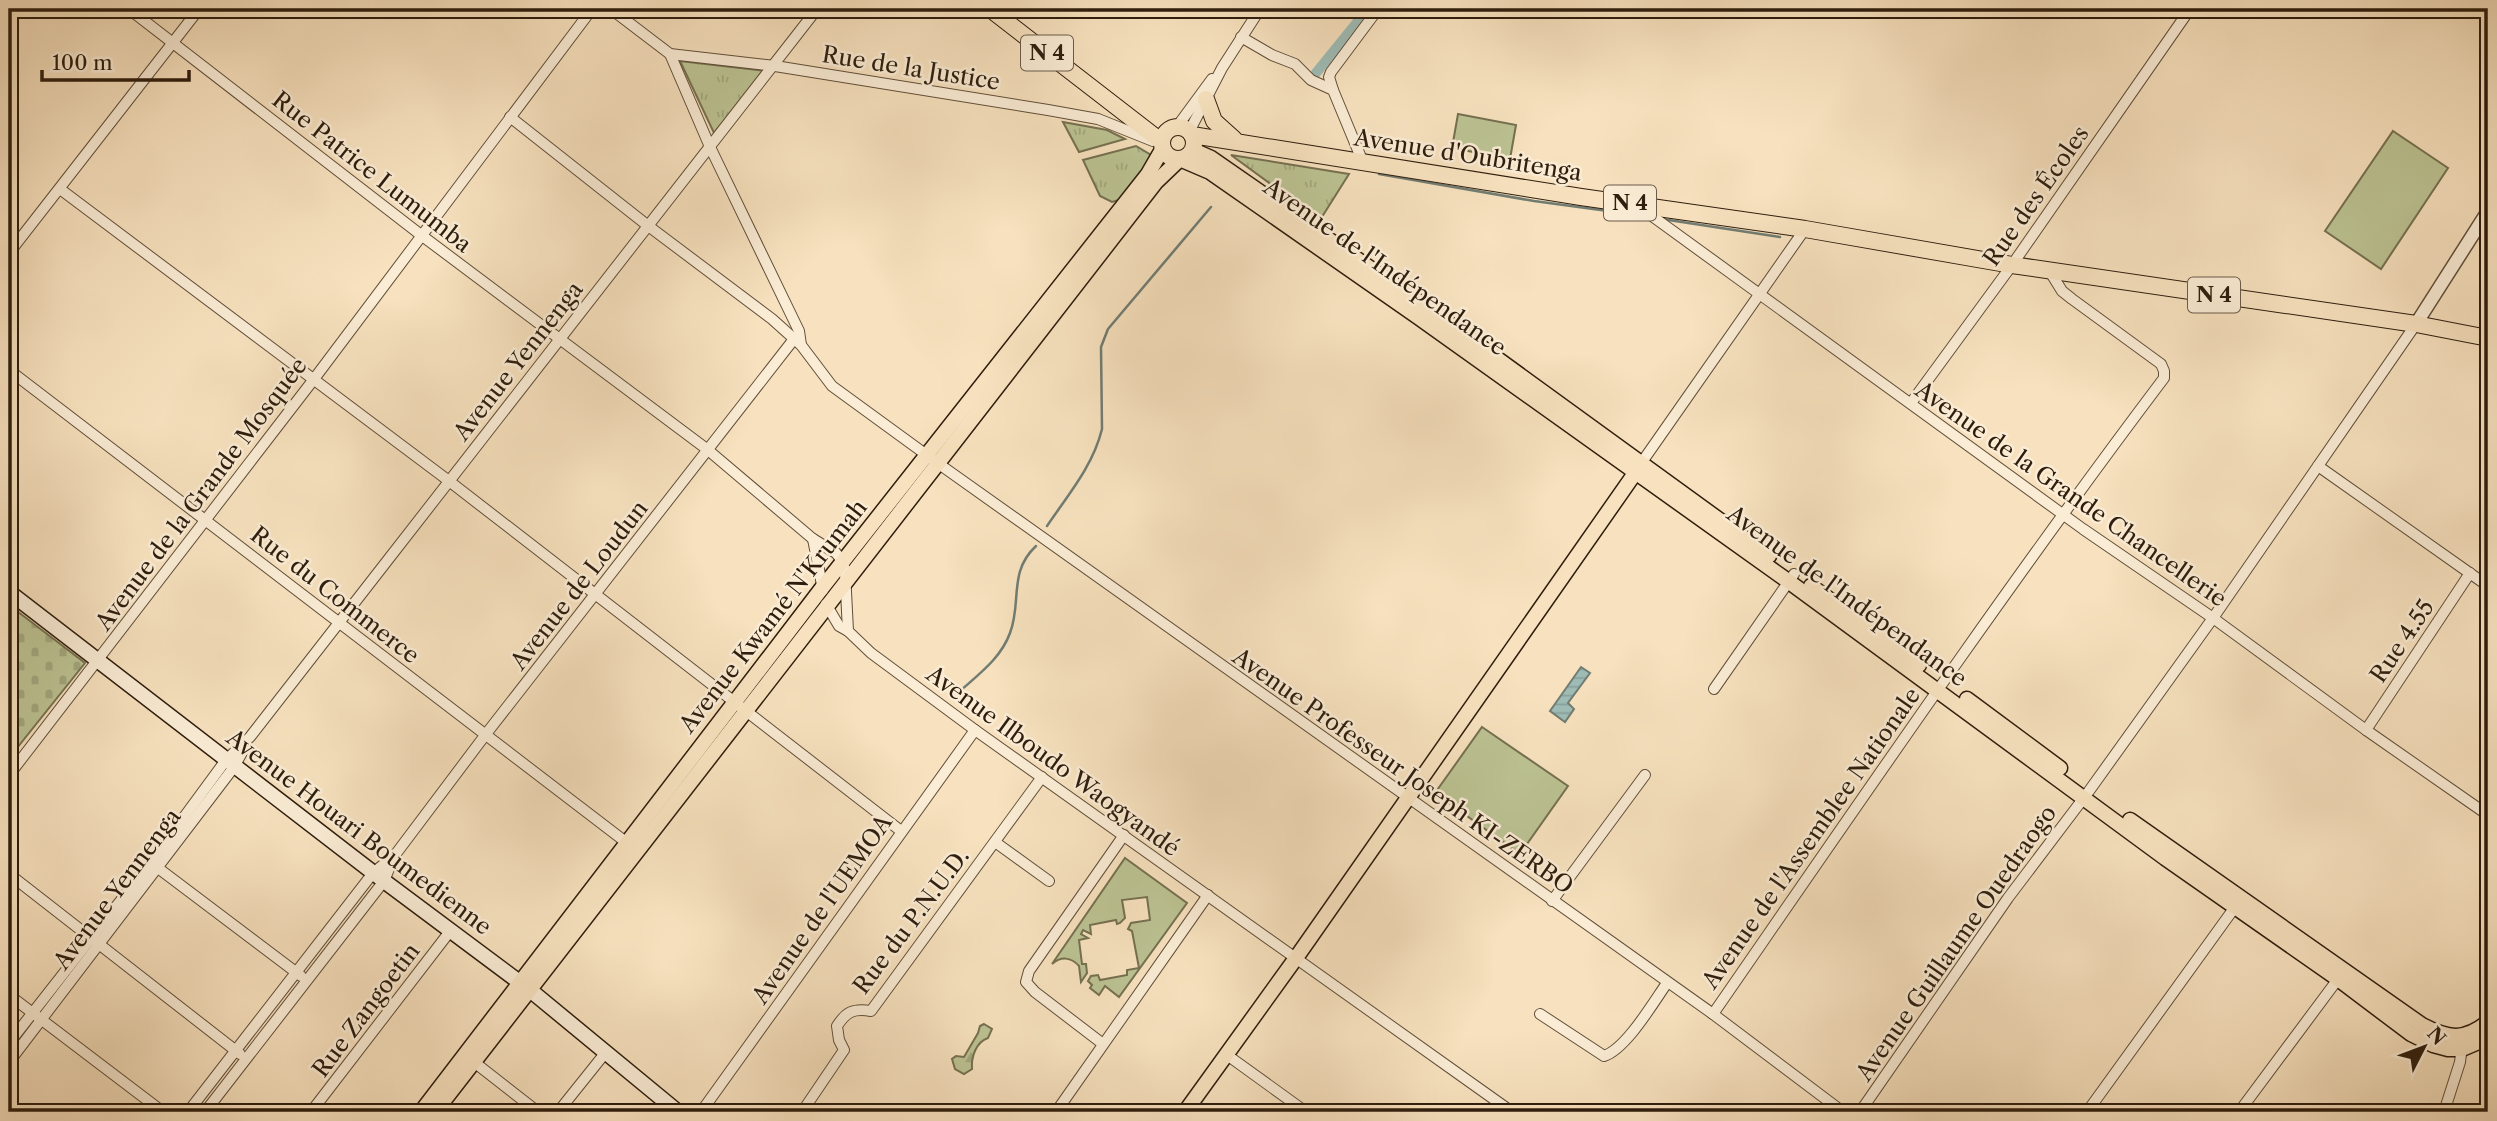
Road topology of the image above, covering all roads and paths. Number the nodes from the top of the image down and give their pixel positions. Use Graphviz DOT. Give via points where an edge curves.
graph roads {
  1 [pos="129,9"];
  2 [pos="199,9"];
  3 [pos="592,9"];
  4 [pos="611,9"];
  5 [pos="817,9"];
  6 [pos="990,9"];
  7 [pos="1260,9"];
  8 [pos="1378,9"];
  9 [pos="2190,9"];
  10 [pos="1241,37"];
  11 [pos="173,42"];
  12 [pos="670,54"];
  13 [pos="775,66"];
  14 [pos="1222,68"];
  15 [pos="1333,90"];
  16 [pos="1206,99"];
  17 [pos="510,117"];
  18 [pos="1178,143"];
  19 [pos="1242,143"];
  20 [pos="710,147"];
  21 [pos="1362,160"];
  22 [pos="60,189"];
  23 [pos="1633,203"];
  24 [pos="2488,211"];
  25 [pos="647,225"];
  26 [pos="1805,229"];
  27 [pos="421,235"];
  28 [pos="9,253"];
  29 [pos="2012,265"];
  30 [pos="2049,270"];
  31 [pos="1760,295"];
  32 [pos="2416,324"];
  33 [pos="2488,338"];
  34 [pos="559,340"];
  35 [pos="797,342"];
  36 [pos="9,370"];
  37 [pos="314,379"];
  38 [pos="990,386"];
  39 [pos="1911,404"];
  40 [pos="708,450"];
  41 [pos="926,455"];
  42 [pos="939,464"];
  43 [pos="2318,466"];
  44 [pos="1639,467"];
  45 [pos="449,481"];
  46 [pos="2062,514"];
  47 [pos="206,519"];
  48 [pos="813,539"];
  49 [pos="843,562"];
  50 [pos="2470,573"];
  51 [pos="1791,578"];
  52 [pos="845,582"];
  53 [pos="2488,586"];
  54 [pos="822,588"];
  55 [pos="9,593"];
  56 [pos="596,595"];
  57 [pos="826,607"];
  58 [pos="2213,618"];
  59 [pos="340,623"];
  60 [pos="848,631"];
  61 [pos="98,661"];
  62 [pos="1939,685"];
  63 [pos="1714,689"];
  64 [pos="739,707"];
  65 [pos="975,730"];
  66 [pos="2366,730"];
  67 [pos="486,734"];
  68 [pos="230,763"];
  69 [pos="9,775"];
  70 [pos="1645,775"];
  71 [pos="1042,777"];
  72 [pos="2086,793"];
  73 [pos="1408,798"];
  74 [pos="2488,815"];
  75 [pos="901,831"];
  76 [pos="1124,835"];
  77 [pos="995,842"];
  78 [pos="633,847"];
  79 [pos="154,865"];
  80 [pos="9,874"];
  81 [pos="378,877"];
  82 [pos="1049,881"];
  83 [pos="1209,895"];
  84 [pos="1552,901"];
  85 [pos="2235,907"];
  86 [pos="451,930"];
  87 [pos="95,942"];
  88 [pos="1296,958"];
  89 [pos="296,972"];
  90 [pos="2338,979"];
  91 [pos="307,980"];
  92 [pos="1667,983"];
  93 [pos="525,987"];
  94 [pos="9,995"];
  95 [pos="1540,1014"];
  96 [pos="1713,1014"];
  97 [pos="36,1017"];
  98 [pos="2488,1022"];
  99 [pos="2488,1038"];
  100 [pos="9,1043"];
  101 [pos="2461,1043"];
  102 [pos="1103,1044"];
  103 [pos="236,1051"];
  104 [pos="606,1052"];
  105 [pos="476,1054"];
  106 [pos="1227,1055"];
  107 [pos="246,1058"];
  108 [pos="9,1062"];
  109 [pos="163,1112"];
  110 [pos="188,1112"];
  111 [pos="205,1112"];
  112 [pos="311,1112"];
  113 [pos="421,1112"];
  114 [pos="435,1112"];
  115 [pos="537,1112"];
  116 [pos="558,1112"];
  117 [pos="678,1112"];
  118 [pos="701,1112"];
  119 [pos="802,1112"];
  120 [pos="1056,1112"];
  121 [pos="1185,1112"];
  122 [pos="1306,1112"];
  123 [pos="1512,1112"];
  124 [pos="1843,1112"];
  125 [pos="1860,1112"];
  126 [pos="2087,1112"];
  127 [pos="2239,1112"];
  128 [pos="2444,1112"];
  1 -- 11 [label="street, Rue Patrice Lumumba"];
  2 -- 11 [label="street"];
  3 -- 17 [label="street, Avenue de la Grande Mosquée"];
  4 -- 12 [label="street"];
  5 -- 13 [label="street, Avenue Yennenga"];
  6 -- 18 [label="highway, N 4" via="1103,99"];
  7 -- 10 [label="street"];
  8 -- 15 [label="street" via="1331,72"];
  9 -- 29 [label="street, Rue des Écoles"];
  10 -- 14 [label="street"];
  10 -- 15 [label="street" via="1295,64 1311,80"];
  11 -- 22 [label="street"];
  11 -- 27 [label="street, Rue Patrice Lumumba"];
  12 -- 13 [label="street, Rue de la Justice"];
  12 -- 20 [label="street"];
  13 -- 18 [label="street, Rue de la Justice" via="1098,119"];
  13 -- 20 [label="street, Avenue Yennenga"];
  14 -- 16 [label="street"];
  14 -- 18 [label="street" via="1200,93"];
  15 -- 21 [label="street"];
  16 -- 18 [label="street"];
  16 -- 19 [label="highway" via="1214,121"];
  17 -- 25 [label="street"];
  17 -- 27 [label="street, Avenue de la Grande Mosquée"];
  18 -- 19 [label="highway, Avenue d'Oubritenga / N 4"];
  18 -- 38 [label="main road, Avenue Kwamé N'Krumah" via="1148,174"];
  18 -- 44 [label="main road, Avenue de l'Indépendance" via="1210,172 1422,312"];
  19 -- 21 [label="highway, Avenue d'Oubritenga / N 4"];
  20 -- 25 [label="street, Avenue Yennenga"];
  20 -- 35 [label="street" via="800,331"];
  21 -- 23 [label="highway, Avenue d'Oubritenga / N 4"];
  22 -- 28 [label="street"];
  22 -- 37 [label="street"];
  23 -- 26 [label="highway, Avenue d'Oubritenga / N 4"];
  23 -- 31 [label="street, Avenue de la Grande Chancellerie"];
  24 -- 32 [label="street"];
  25 -- 34 [label="street, Avenue Yennenga"];
  25 -- 35 [label="street"];
  26 -- 29 [label="highway, Avenue d'Oubritenga / N 4"];
  26 -- 31 [label="street"];
  27 -- 34 [label="street, Rue Patrice Lumumba"];
  27 -- 37 [label="street, Avenue de la Grande Mosquée"];
  29 -- 30 [label="highway, N 4"];
  29 -- 39 [label="street, Rue des Écoles"];
  30 -- 32 [label="highway, N 4"];
  30 -- 46 [label="street, Avenue de l'Assemblee Nationale" via="2062,291 2161,364 2164,371 2164,378"];
  31 -- 39 [label="street, Avenue de la Grande Chancellerie"];
  31 -- 44 [label="street"];
  32 -- 33 [label="highway, N 4"];
  32 -- 43 [label="street, Avenue Guillaume Ouedraogo"];
  34 -- 40 [label="street"];
  34 -- 45 [label="street, Avenue Yennenga"];
  35 -- 40 [label="street, Avenue de Loudun"];
  35 -- 41 [label="street, Avenue Professeur Joseph KI-ZERBO" via="832,386"];
  36 -- 47 [label="street, Rue du Commerce"];
  37 -- 45 [label="street"];
  37 -- 47 [label="street, Avenue de la Grande Mosquée"];
  38 -- 41 [label="main road, Avenue Kwamé N'Krumah"];
  38 -- 42 [label="main road, Avenue Kwamé N'Krumah"];
  39 -- 46 [label="street, Avenue de la Grande Chancellerie"];
  40 -- 48 [label="street"];
  40 -- 56 [label="street, Avenue de Loudun"];
  41 -- 42 [label="street, Avenue Professeur Joseph KI-ZERBO"];
  41 -- 49 [label="main road, Avenue Kwamé N'Krumah"];
  42 -- 52 [label="main road, Avenue Kwamé N'Krumah"];
  42 -- 73 [label="street, Avenue Professeur Joseph KI-ZERBO"];
  43 -- 50 [label="street"];
  43 -- 58 [label="street, Avenue Guillaume Ouedraogo"];
  44 -- 51 [label="main road, Avenue de l'Indépendance"];
  44 -- 73 [label="main road"];
  45 -- 56 [label="street"];
  45 -- 59 [label="street, Avenue Yennenga"];
  46 -- 58 [label="street, Avenue de la Grande Chancellerie"];
  46 -- 62 [label="street, Avenue de l'Assemblee Nationale"];
  47 -- 59 [label="street, Rue du Commerce"];
  47 -- 61 [label="street, Avenue de la Grande Mosquée"];
  48 -- 49 [label="street"];
  48 -- 54 [label="street"];
  49 -- 52 [label="street"];
  49 -- 54 [label="main road, Avenue Kwamé N'Krumah"];
  50 -- 53 [label="street"];
  50 -- 66 [label="street, Rue 4.55"];
  51 -- 62 [label="main road, Avenue de l'Indépendance"];
  51 -- 63 [label="street"];
  52 -- 57 [label="main road, Avenue Kwamé N'Krumah"];
  52 -- 60 [label="street"];
  54 -- 57 [label="street"];
  54 -- 64 [label="main road, Avenue Kwamé N'Krumah"];
  55 -- 61 [label="main road, Avenue Houari Boumedienne"];
  56 -- 64 [label="street"];
  56 -- 67 [label="street, Avenue de Loudun"];
  57 -- 60 [label="street, Avenue Ilboudo Waogyandé"];
  57 -- 64 [label="main road, Avenue Kwamé N'Krumah"];
  58 -- 66 [label="street, Avenue de la Grande Chancellerie"];
  58 -- 72 [label="street, Avenue Guillaume Ouedraogo"];
  59 -- 67 [label="street, Rue du Commerce"];
  59 -- 68 [label="street, Avenue Yennenga"];
  60 -- 65 [label="street, Avenue Ilboudo Waogyandé"];
  61 -- 68 [label="main road, Avenue Houari Boumedienne"];
  61 -- 69 [label="street, Avenue de la Grande Mosquée"];
  62 -- 72 [label="main road, Avenue de l'Indépendance"];
  62 -- 96 [label="street, Avenue de l'Assemblee Nationale"];
  64 -- 75 [label="street"];
  64 -- 78 [label="main road, Avenue Kwamé N'Krumah"];
  65 -- 71 [label="street, Avenue Ilboudo Waogyandé"];
  65 -- 75 [label="street, Avenue de l'UEMOA"];
  66 -- 74 [label="street, Avenue de la Grande Chancellerie"];
  67 -- 78 [label="street, Rue du Commerce"];
  67 -- 81 [label="street, Avenue de Loudun"];
  68 -- 79 [label="street, Avenue Yennenga"];
  68 -- 81 [label="main road, Avenue Houari Boumedienne"];
  70 -- 84 [label="street"];
  71 -- 76 [label="street, Avenue Ilboudo Waogyandé"];
  71 -- 77 [label="street, Rue du P.N.U.D."];
  72 -- 85 [label="main road, Avenue de l'Indépendance"];
  72 -- 101 [label="main road, Avenue de l'Indépendance" via="2422,1026"];
  72 -- 125 [label="street, Avenue Guillaume Ouedraogo"];
  73 -- 84 [label="street, Avenue Professeur Joseph KI-ZERBO"];
  73 -- 88 [label="main road"];
  75 -- 118 [label="street, Avenue de l'UEMOA"];
  76 -- 83 [label="street, Avenue Ilboudo Waogyandé"];
  76 -- 102 [label="street" via="1029,971 1026,982"];
  77 -- 82 [label="street"];
  77 -- 119 [label="street, Rue du P.N.U.D." via="871,1011 857,1009 844,1014 837,1026 844,1050"];
  78 -- 93 [label="main road, Avenue Kwamé N'Krumah"];
  79 -- 87 [label="street, Avenue Yennenga"];
  79 -- 89 [label="street"];
  80 -- 87 [label="street"];
  81 -- 86 [label="main road, Avenue Houari Boumedienne"];
  81 -- 89 [label="street, Avenue de Loudun"];
  81 -- 91 [label="street, Avenue de Loudun"];
  83 -- 88 [label="street, Avenue Ilboudo Waogyandé"];
  83 -- 102 [label="street"];
  84 -- 92 [label="street, Avenue Professeur Joseph KI-ZERBO"];
  85 -- 90 [label="main road, Avenue de l'Indépendance"];
  85 -- 126 [label="street"];
  86 -- 93 [label="main road, Avenue Houari Boumedienne"];
  86 -- 112 [label="street, Rue Zangoetin"];
  87 -- 97 [label="street, Avenue Yennenga"];
  87 -- 103 [label="street"];
  88 -- 106 [label="main road"];
  88 -- 123 [label="street, Avenue Ilboudo Waogyandé"];
  89 -- 91 [label="street"];
  89 -- 103 [label="street, Avenue de Loudun"];
  90 -- 101 [label="main road, Avenue de l'Indépendance" via="2432,1045"];
  90 -- 127 [label="street"];
  91 -- 107 [label="street, Avenue de Loudun"];
  92 -- 95 [label="street" via="1609,1055 1598,1054"];
  92 -- 96 [label="street, Avenue Professeur Joseph KI-ZERBO"];
  93 -- 104 [label="main road, Avenue Houari Boumedienne"];
  93 -- 105 [label="main road, Avenue Kwamé N'Krumah"];
  94 -- 97 [label="street"];
  96 -- 124 [label="street, Avenue Professeur Joseph KI-ZERBO"];
  97 -- 100 [label="street, Avenue Yennenga"];
  97 -- 108 [label="street, Avenue Yennenga"];
  97 -- 109 [label="street"];
  98 -- 101 [label="main road"];
  99 -- 101 [label="main road"];
  101 -- 128 [label="street"];
  102 -- 120 [label="street"];
  103 -- 107 [label="street"];
  103 -- 110 [label="street, Avenue de Loudun"];
  104 -- 116 [label="street"];
  104 -- 117 [label="main road, Avenue Houari Boumedienne"];
  105 -- 113 [label="main road, Avenue Kwamé N'Krumah"];
  105 -- 114 [label="main road, Avenue Kwamé N'Krumah"];
  105 -- 115 [label="street"];
  106 -- 121 [label="main road"];
  106 -- 122 [label="street"];
  107 -- 111 [label="street, Avenue de Loudun"];
}
